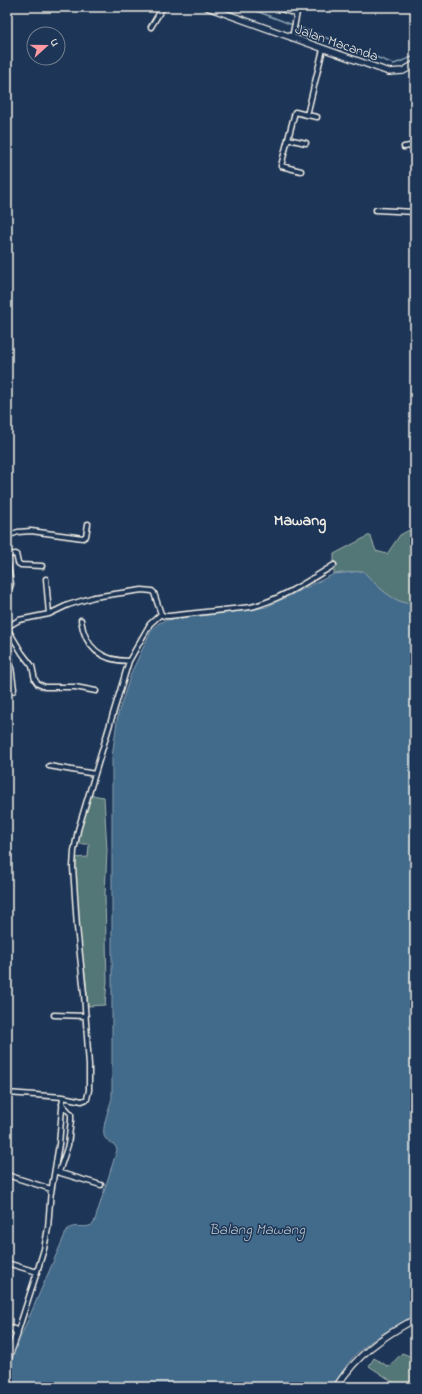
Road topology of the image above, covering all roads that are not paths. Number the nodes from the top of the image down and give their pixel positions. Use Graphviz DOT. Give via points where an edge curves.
graph roads {
  1 [pos="163,7"];
  2 [pos="207,7"];
  3 [pos="275,7"];
  4 [pos="298,7"];
  5 [pos="296,14"];
  6 [pos="152,27"];
  7 [pos="293,37"];
  8 [pos="323,49"];
  9 [pos="415,64"];
  10 [pos="307,115"];
  11 [pos="317,117"];
  12 [pos="288,139"];
  13 [pos="306,143"];
  14 [pos="415,145"];
  15 [pos="404,147"];
  16 [pos="301,171"];
  17 [pos="376,210"];
  18 [pos="415,212"];
  19 [pos="88,524"];
  20 [pos="7,536"];
  21 [pos="7,555"];
  22 [pos="7,560"];
  23 [pos="334,565"];
  24 [pos="42,566"];
  25 [pos="46,579"];
  26 [pos="7,590"];
  27 [pos="49,614"];
  28 [pos="161,614"];
  29 [pos="81,620"];
  30 [pos="7,628"];
  31 [pos="7,637"];
  32 [pos="129,661"];
  33 [pos="96,691"];
  34 [pos="7,692"];
  35 [pos="49,766"];
  36 [pos="95,774"];
  37 [pos="54,1015"];
  38 [pos="86,1016"];
  39 [pos="7,1093"];
  40 [pos="63,1097"];
  41 [pos="62,1104"];
  42 [pos="57,1172"];
  43 [pos="7,1175"];
  44 [pos="99,1184"];
  45 [pos="51,1191"];
  46 [pos="7,1263"];
  47 [pos="37,1272"];
  48 [pos="415,1319"];
  49 [pos="7,1327"];
  50 [pos="17,1334"];
  51 [pos="7,1362"];
  52 [pos="336,1387"];
  1 -- 6 [label="street"];
  2 -- 7 [label="street, Jalan Macanda"];
  3 -- 5 [label="street"];
  4 -- 5 [label="street"];
  5 -- 7 [label="street"];
  7 -- 8 [label="street, Jalan Macanda"];
  8 -- 9 [label="street, Jalan Macanda" via="389,72 403,71"];
  8 -- 10 [label="street"];
  10 -- 11 [label="street"];
  10 -- 12 [label="street" via="295,112"];
  12 -- 13 [label="street"];
  12 -- 16 [label="street" via="282,166"];
  14 -- 15 [label="street"];
  17 -- 18 [label="street"];
  19 -- 20 [label="street" via="86,536 83,538 31,531"];
  21 -- 24 [label="street" via="16,554 21,565"];
  22 -- 26 [label="street" via="11,584"];
  23 -- 28 [label="street" via="283,596 252,607 169,616"];
  25 -- 27 [label="street"];
  27 -- 28 [label="street" via="94,597 142,590 154,593"];
  27 -- 30 [label="street" via="19,620"];
  28 -- 32 [label="street" via="150,624"];
  29 -- 32 [label="street" via="82,630 93,649 118,661"];
  30 -- 33 [label="street" via="31,664 38,684 45,687 76,687"];
  31 -- 34 [label="street" via="14,689"];
  32 -- 36 [label="street"];
  35 -- 36 [label="street"];
  36 -- 38 [label="street" via="74,851 73,867"];
  37 -- 38 [label="street"];
  38 -- 40 [label="street" via="89,1096 84,1101"];
  39 -- 40 [label="street"];
  40 -- 41 [label="street"];
  41 -- 42 [label="street"];
  41 -- 42 [label="street" via="71,1114 71,1120 68,1145"];
  42 -- 44 [label="street"];
  42 -- 45 [label="street"];
  43 -- 45 [label="street"];
  45 -- 47 [label="street" via="48,1228"];
  46 -- 47 [label="street"];
  47 -- 50 [label="street"];
  48 -- 52 [label="street" via="369,1348"];
  49 -- 50 [label="street" via="15,1330"];
  50 -- 51 [label="street"];
}
